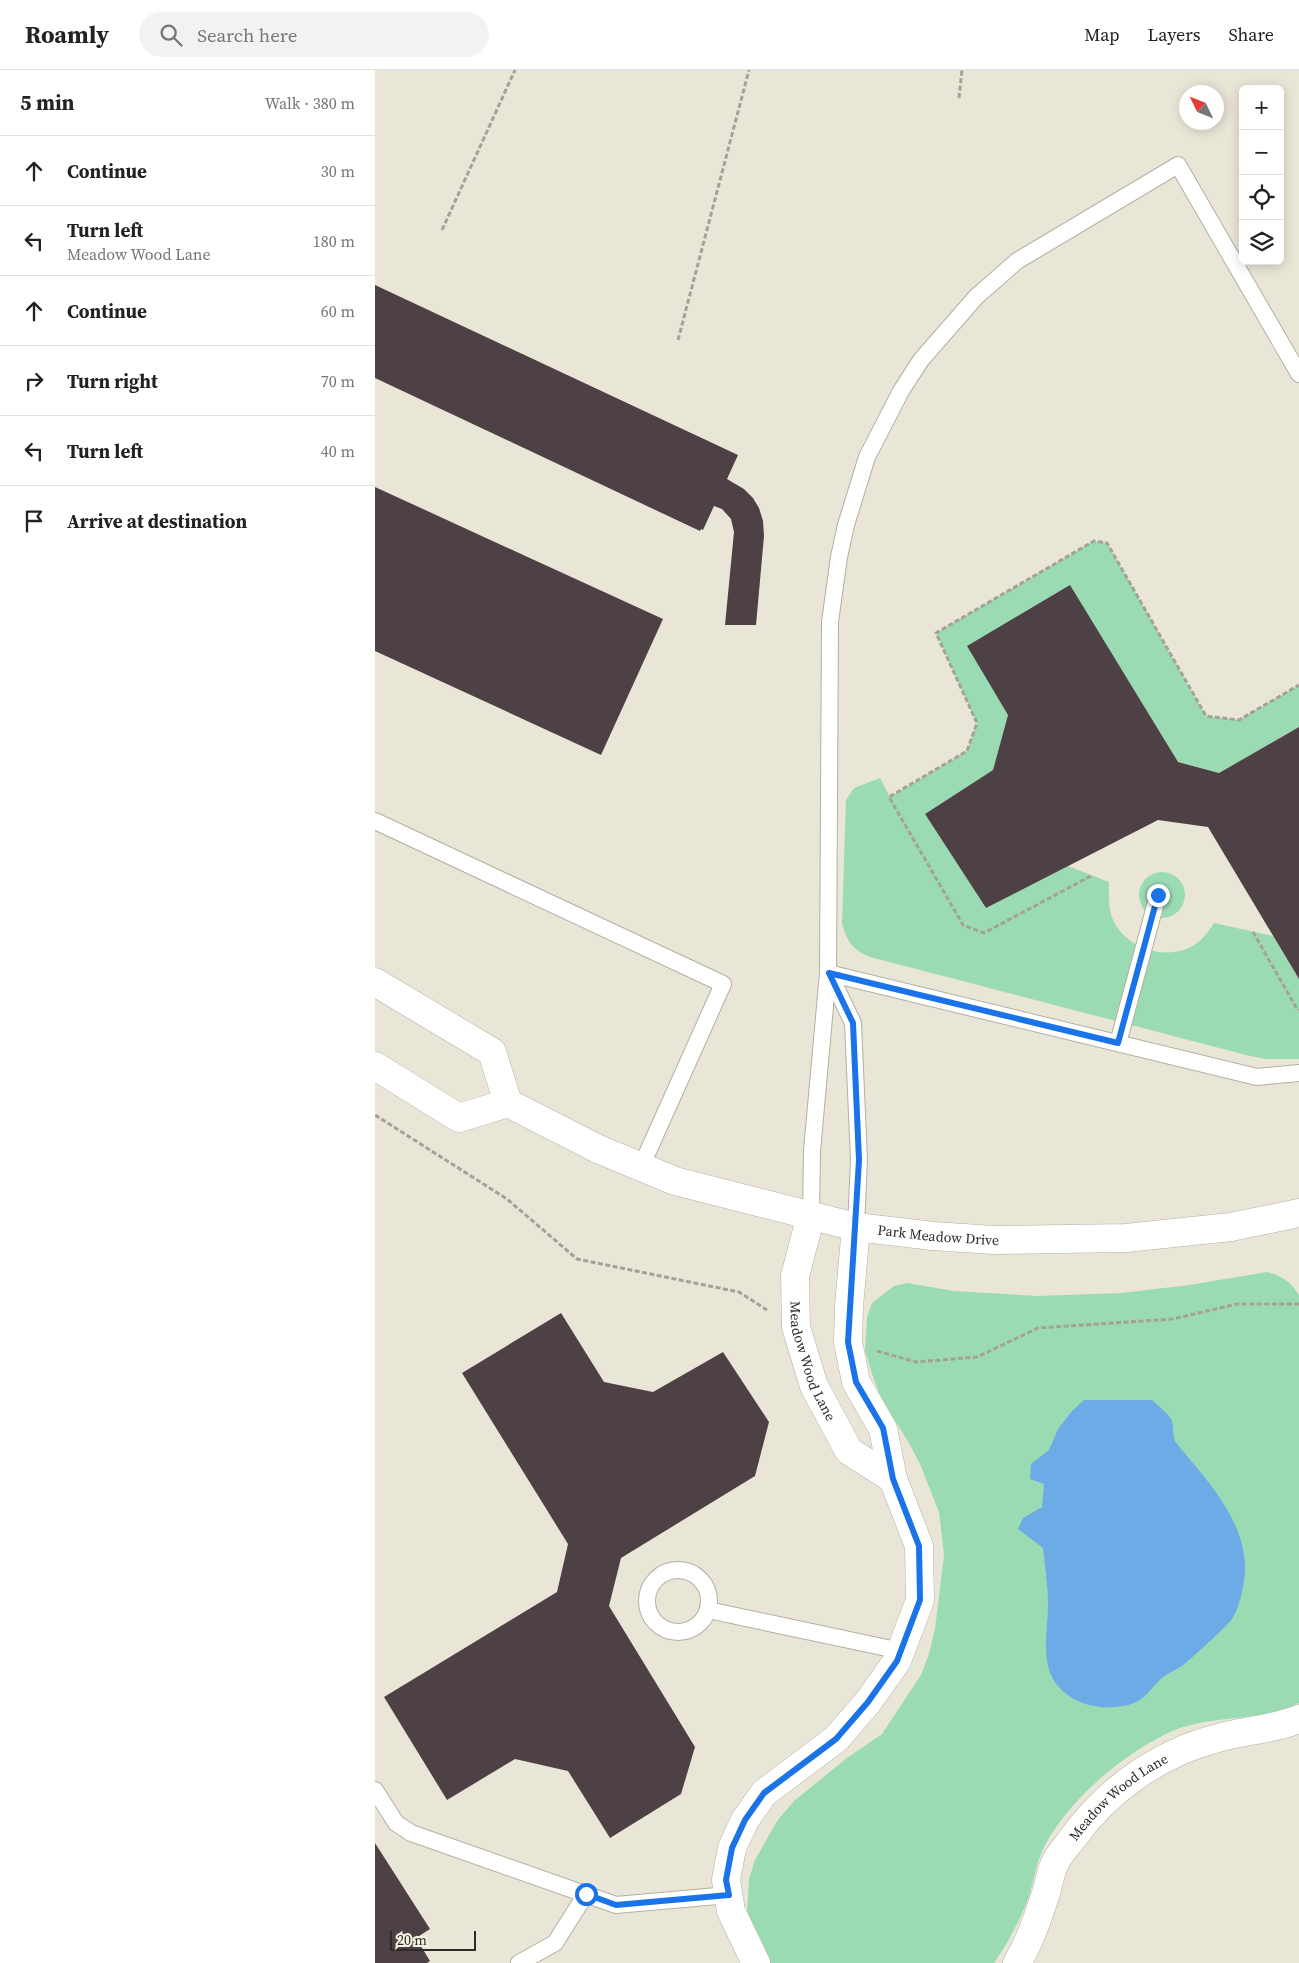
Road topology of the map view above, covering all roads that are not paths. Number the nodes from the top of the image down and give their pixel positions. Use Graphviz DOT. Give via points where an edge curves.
graph roads {
  1 [pos="1299,374"];
  2 [pos="375,821"];
  3 [pos="1158,895"];
  4 [pos="829,973"];
  5 [pos="375,982"];
  6 [pos="1118,1043"];
  7 [pos="375,1066"];
  8 [pos="1299,1073"];
  9 [pos="508,1103"];
  10 [pos="641,1167"];
  11 [pos="1299,1213"];
  12 [pos="811,1215"];
  13 [pos="856,1227"];
  14 [pos="893,1479"];
  15 [pos="708,1610"];
  16 [pos="901,1651"];
  17 [pos="1299,1719"];
  18 [pos="375,1790"];
  19 [pos="586,1894"];
  20 [pos="729,1895"];
  21 [pos="519,1963"];
  22 [pos="756,1963"];
  23 [pos="1017,1963"];
  1 -- 4 [label="lane" via="1178,165 1017,261 976,298 921,360 867,457 839,557 830,622"];
  2 -- 10 [label="lane" via="723,984"];
  3 -- 6 [label="lane"];
  4 -- 6 [label="lane"];
  4 -- 12 [label="lane" via="812,1151"];
  4 -- 13 [label="lane" via="853,1023 859,1160"];
  5 -- 9 [label="street" via="492,1052"];
  6 -- 8 [label="lane" via="1257,1077"];
  7 -- 9 [label="street" via="459,1118"];
  9 -- 10 [label="street, Park Meadow Drive"];
  10 -- 12 [label="street, Park Meadow Drive" via="675,1180"];
  11 -- 13 [label="street, Park Meadow Drive" via="1231,1227 1126,1238 994,1240"];
  12 -- 13 [label="street, Park Meadow Drive"];
  12 -- 14 [label="street, Meadow Wood Lane" via="795,1276 796,1326 814,1386 849,1451"];
  13 -- 14 [label="street" via="848,1342 856,1382 883,1428"];
  14 -- 16 [label="street" via="919,1546 920,1600"];
  15 -- 16 [label="lane"];
  16 -- 20 [label="street" via="868,1702 836,1739 764,1793 745,1820 732,1848 726,1880"];
  17 -- 23 [label="street, Meadow Wood Lane" via="1279,1727 1195,1745 1152,1766 1118,1788 1084,1822 1056,1861 1044,1900"];
  18 -- 19 [label="lane" via="396,1823 411,1833"];
  19 -- 20 [label="lane" via="616,1905"];
  19 -- 21 [label="lane" via="555,1942"];
  20 -- 22 [label="street" via="731,1911"];
}
